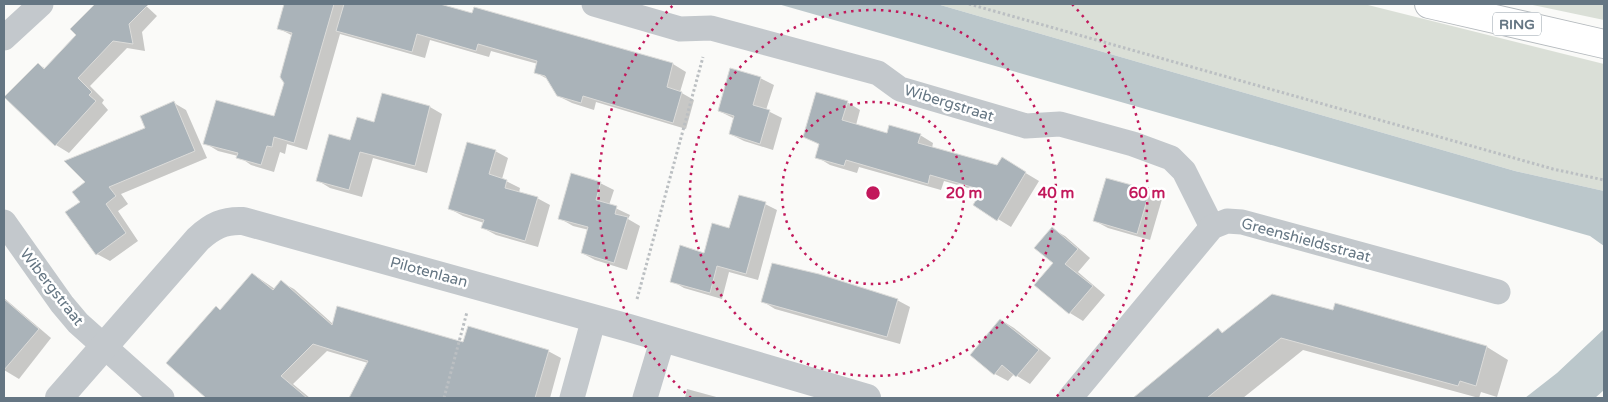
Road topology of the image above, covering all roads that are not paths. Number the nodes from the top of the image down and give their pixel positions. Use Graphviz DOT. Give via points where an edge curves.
graph roads {
  1 [pos="41,4"];
  2 [pos="594,4"];
  3 [pos="1429,4"];
  4 [pos="4,38"];
  5 [pos="1604,44"];
  6 [pos="4,222"];
  7 [pos="1212,228"];
  8 [pos="1498,292"];
  9 [pos="594,318"];
  10 [pos="663,338"];
  11 [pos="103,347"];
  12 [pos="59,398"];
  13 [pos="162,398"];
  14 [pos="572,398"];
  15 [pos="646,398"];
  16 [pos="867,398"];
  17 [pos="1070,398"];
  1 -- 4 [label="street"];
  2 -- 7 [label="street, Wibergstraat" via="680,29 711,28 878,72 900,89 1026,126 1060,124 1133,144 1171,158 1184,172"];
  3 -- 5 [label="main road, RING"];
  6 -- 11 [label="street, Wibergstraat" via="62,304"];
  7 -- 8 [label="street, Greenshieldsstraat" via="1227,221 1242,222"];
  7 -- 17 [label="street"];
  9 -- 10 [label="street, Pilotenlaan"];
  9 -- 11 [label="street, Pilotenlaan" via="230,220 220,223 198,239"];
  9 -- 14 [label="street"];
  10 -- 15 [label="street"];
  10 -- 16 [label="street, Pilotenlaan"];
  11 -- 12 [label="street, Pilotenlaan"];
  11 -- 13 [label="street, Wibergstraat"];
}
